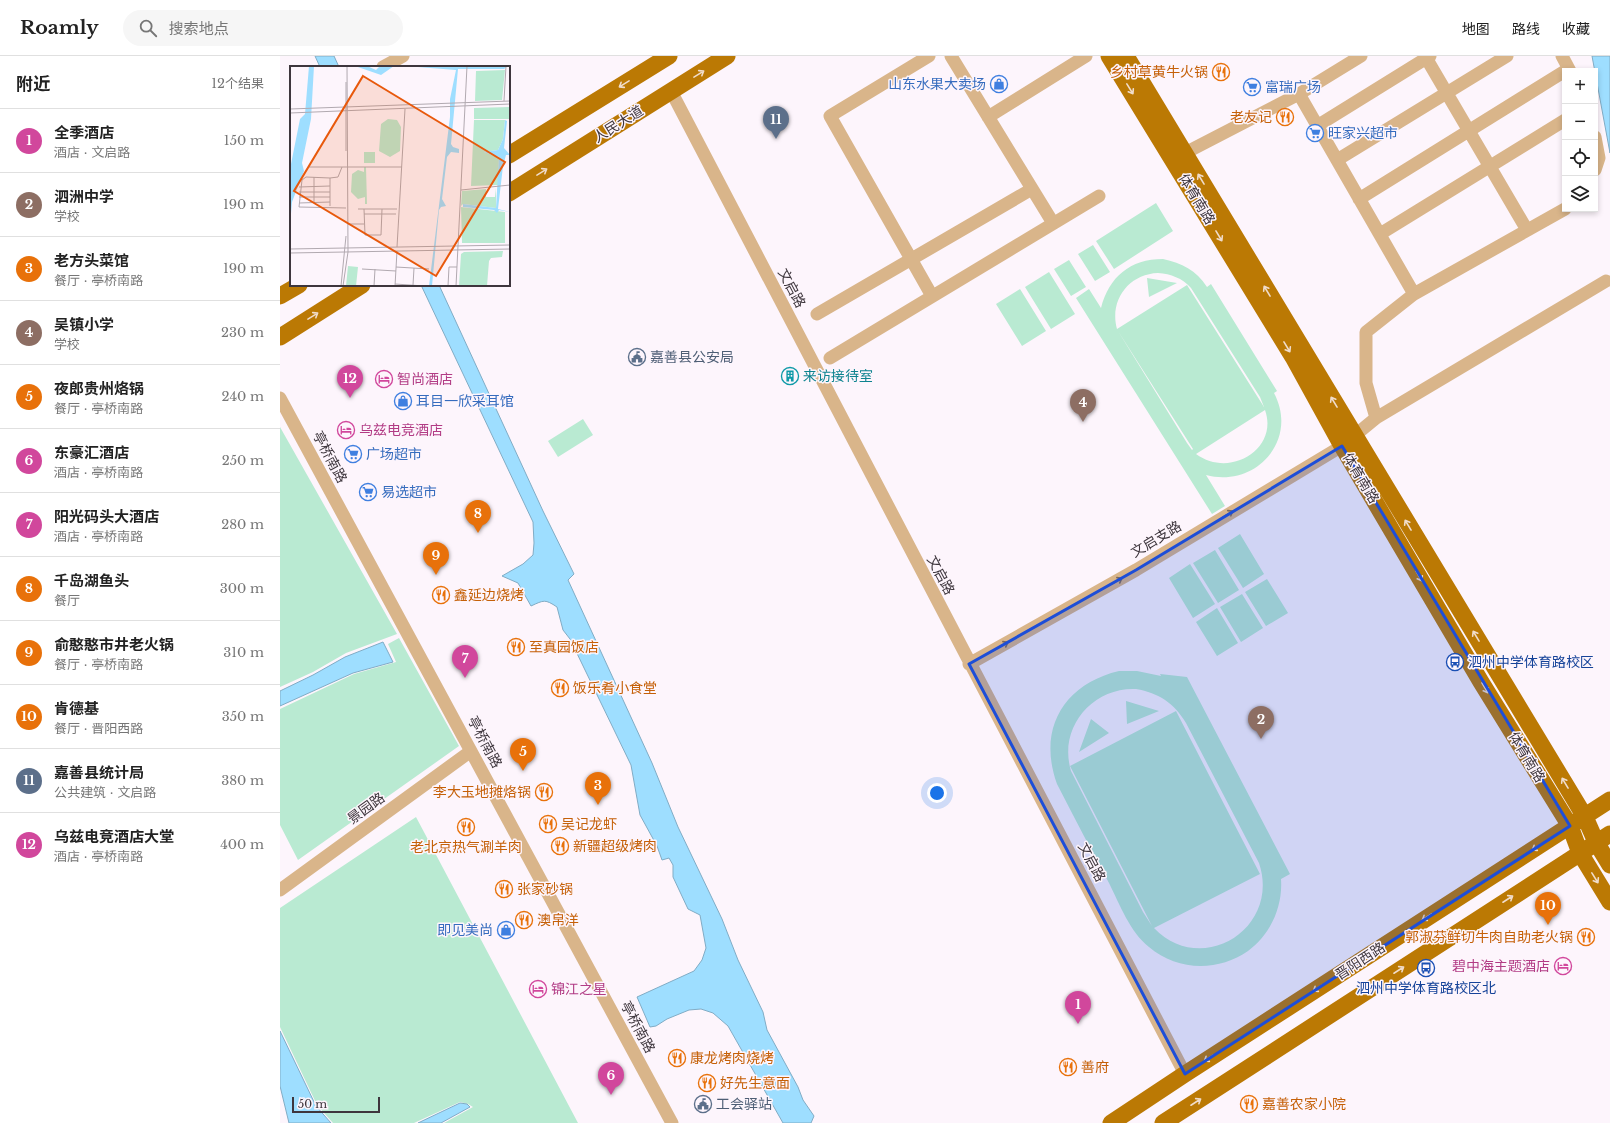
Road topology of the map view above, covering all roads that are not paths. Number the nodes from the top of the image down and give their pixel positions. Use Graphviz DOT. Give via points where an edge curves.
graph roads {
  1 [pos="403,56"];
  2 [pos="727,56"];
  3 [pos="929,56"];
  4 [pos="951,56"];
  5 [pos="1086,56"];
  6 [pos="1109,56"];
  7 [pos="1126,56"];
  8 [pos="1361,56"];
  9 [pos="1507,56"];
  10 [pos="1562,56"];
  11 [pos="1427,57"];
  12 [pos="659,58"];
  13 [pos="385,66"];
  14 [pos="1566,68"];
  15 [pos="1562,74"];
  16 [pos="671,91"];
  17 [pos="1447,93"];
  18 [pos="1299,94"];
  19 [pos="988,117"];
  20 [pos="1562,122"];
  21 [pos="1317,126"];
  22 [pos="1468,131"];
  23 [pos="1185,153"];
  24 [pos="510,154"];
  25 [pos="1337,160"];
  26 [pos="1489,167"];
  27 [pos="1032,189"];
  28 [pos="510,192"];
  29 [pos="1098,196"];
  30 [pos="1359,198"];
  31 [pos="1562,211"];
  32 [pos="1053,223"];
  33 [pos="1527,230"];
  34 [pos="1380,234"];
  35 [pos="911,259"];
  36 [pos="1606,281"];
  37 [pos="297,286"];
  38 [pos="360,286"];
  39 [pos="1414,294"];
  40 [pos="280,296"];
  41 [pos="932,296"];
  42 [pos="817,314"];
  43 [pos="280,337"];
  44 [pos="830,358"];
  45 [pos="280,398"];
  46 [pos="1376,418"];
  47 [pos="1348,441"];
  48 [pos="969,664"];
  49 [pos="472,751"];
  50 [pos="1610,800"];
  51 [pos="1585,816"];
  52 [pos="1570,826"];
  53 [pos="1603,838"];
  54 [pos="1580,853"];
  55 [pos="1610,865"];
  56 [pos="280,890"];
  57 [pos="1610,902"];
  58 [pos="1185,1074"];
  59 [pos="672,1123"];
  60 [pos="1111,1123"];
  61 [pos="1163,1123"];
  1 -- 13 [label="street"];
  16 -- 2 [label="main road, 人民大道, one-way"];
  3 -- 35 [label="street" via="830,116"];
  4 -- 19 [label="street"];
  5 -- 19 [label="street"];
  6 -- 47 [label="main road, 体育南路, one-way" via="1293,358"];
  7 -- 23 [label="main road, 体育南路"];
  8 -- 18 [label="street"];
  9 -- 17 [label="street"];
  10 -- 14 [label="street"];
  11 -- 17 [label="street"];
  11 -- 21 [label="street"];
  12 -- 24 [label="main road, one-way"];
  15 -- 22 [label="street"];
  28 -- 16 [label="main road, 人民大道, one-way"];
  16 -- 48 [label="street, 文启路"];
  17 -- 22 [label="street"];
  17 -- 25 [label="street"];
  18 -- 21 [label="street"];
  18 -- 23 [label="street"];
  19 -- 27 [label="street"];
  20 -- 26 [label="street"];
  21 -- 25 [label="street"];
  22 -- 26 [label="street"];
  22 -- 30 [label="street"];
  47 -- 23 [label="main road, 体育南路, one-way"];
  25 -- 30 [label="street"];
  26 -- 33 [label="street"];
  26 -- 34 [label="street"];
  27 -- 32 [label="street"];
  27 -- 35 [label="street"];
  29 -- 32 [label="street"];
  30 -- 34 [label="street"];
  31 -- 33 [label="street"];
  32 -- 41 [label="street"];
  33 -- 39 [label="street"];
  34 -- 39 [label="street"];
  35 -- 41 [label="street"];
  35 -- 42 [label="street"];
  36 -- 46 [label="street, 文启支路"];
  37 -- 40 [label="main road"];
  43 -- 38 [label="main road, one-way"];
  39 -- 46 [label="street" via="1366,332 1366,383"];
  41 -- 44 [label="street"];
  45 -- 49 [label="street, 亭桥南路"];
  46 -- 47 [label="street, 文启支路"];
  48 -- 47 [label="street, 文启支路, one-way" via="1136,570"];
  51 -- 47 [label="main road, 体育南路, one-way"];
  47 -- 52 [label="main road, 体育南路, one-way" via="1481,682"];
  48 -- 58 [label="street, 文启路"];
  49 -- 56 [label="street, 景园路"];
  49 -- 59 [label="street, 亭桥南路"];
  50 -- 51 [label="main road, 晋阳西路"];
  51 -- 52 [label="main road, 晋阳西路"];
  51 -- 53 [label="main road, 体育南路"];
  52 -- 54 [label="main road, 体育南路"];
  52 -- 58 [label="main road, 晋阳西路, one-way"];
  53 -- 54 [label="main road, 晋阳西路"];
  53 -- 55 [label="main road, 体育南路"];
  54 -- 57 [label="main road, 体育南路, one-way"];
  61 -- 54 [label="main road, 晋阳西路, one-way"];
  58 -- 60 [label="main road, 晋阳西路"];
}
